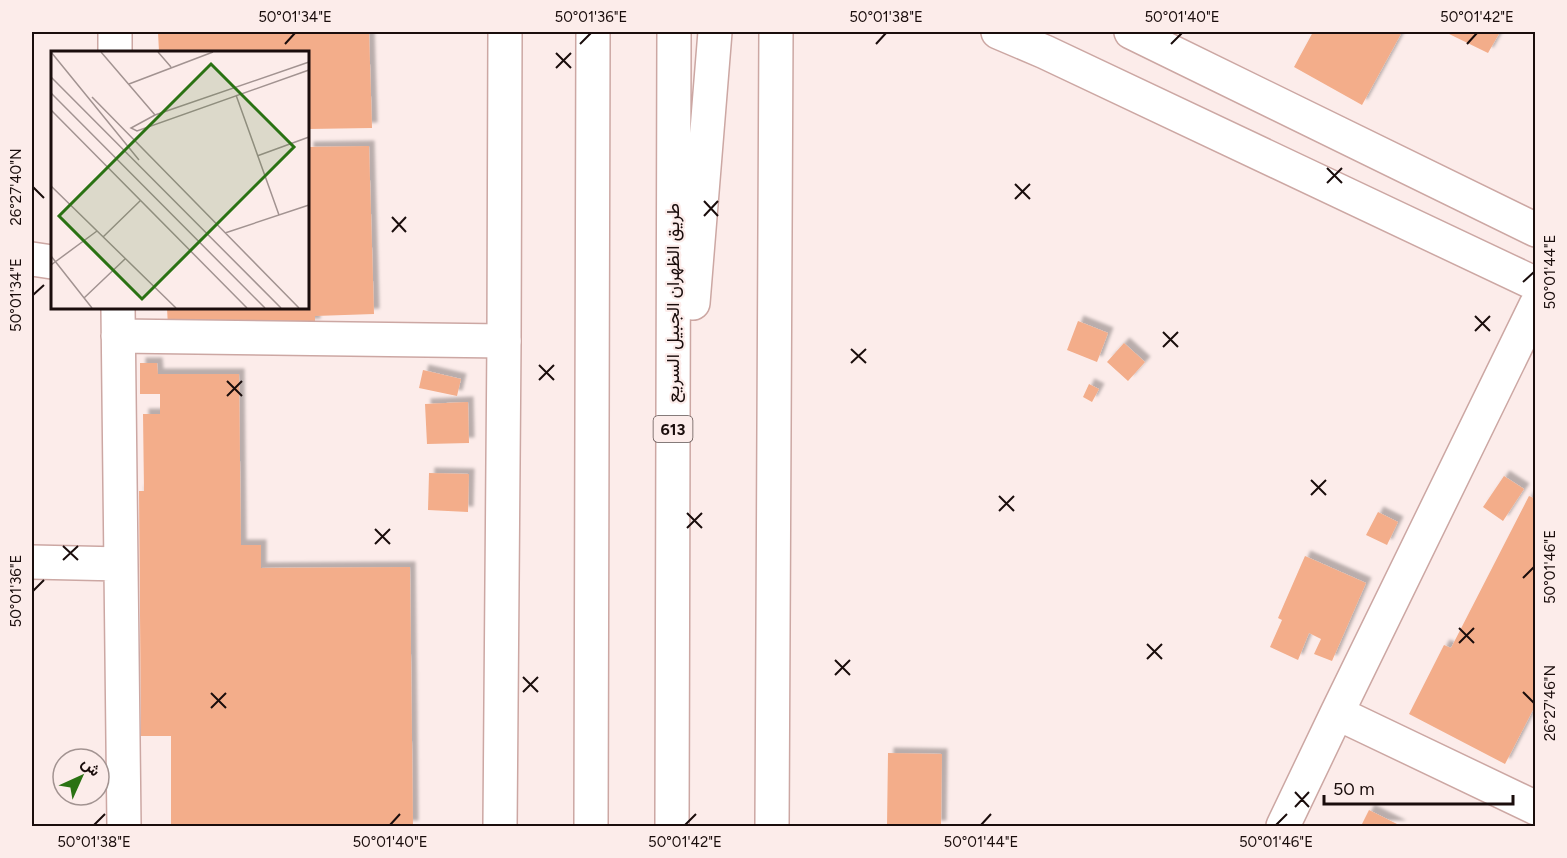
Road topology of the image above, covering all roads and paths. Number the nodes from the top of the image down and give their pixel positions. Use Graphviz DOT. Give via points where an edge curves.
graph roads {
  1 [pos="115,32"];
  2 [pos="505,32"];
  3 [pos="593,32"];
  4 [pos="674,32"];
  5 [pos="715,32"];
  6 [pos="776,32"];
  7 [pos="998,32"];
  8 [pos="1131,32"];
  9 [pos="115,51"];
  10 [pos="1536,230"];
  11 [pos="32,259"];
  12 [pos="51,262"];
  13 [pos="1536,284"];
  14 [pos="1536,305"];
  15 [pos="118,322"];
  16 [pos="504,341"];
  17 [pos="672,550"];
  18 [pos="32,562"];
  19 [pos="121,564"];
  20 [pos="1337,712"];
  21 [pos="1536,808"];
  22 [pos="124,826"];
  23 [pos="500,826"];
  24 [pos="591,826"];
  25 [pos="672,826"];
  26 [pos="772,826"];
  27 [pos="1283,826"];
  1 -- 9 [label="main road"];
  2 -- 16 [label="main road"];
  3 -- 24 [label="main road"];
  4 -- 17 [label="main road, طريق الظهران الجبيل السريع / 613"];
  5 -- 17 [label="main road"];
  6 -- 26 [label="main road"];
  7 -- 13 [label="main road"];
  8 -- 10 [label="main road"];
  11 -- 12 [label="main road"];
  14 -- 20 [label="main road"];
  15 -- 16 [label="main road"];
  15 -- 19 [label="main road"];
  16 -- 23 [label="main road"];
  17 -- 25 [label="main road, طريق الظهران الجبيل السريع / 613"];
  18 -- 19 [label="main road"];
  19 -- 22 [label="main road"];
  20 -- 21 [label="main road"];
  20 -- 27 [label="main road"];
}
